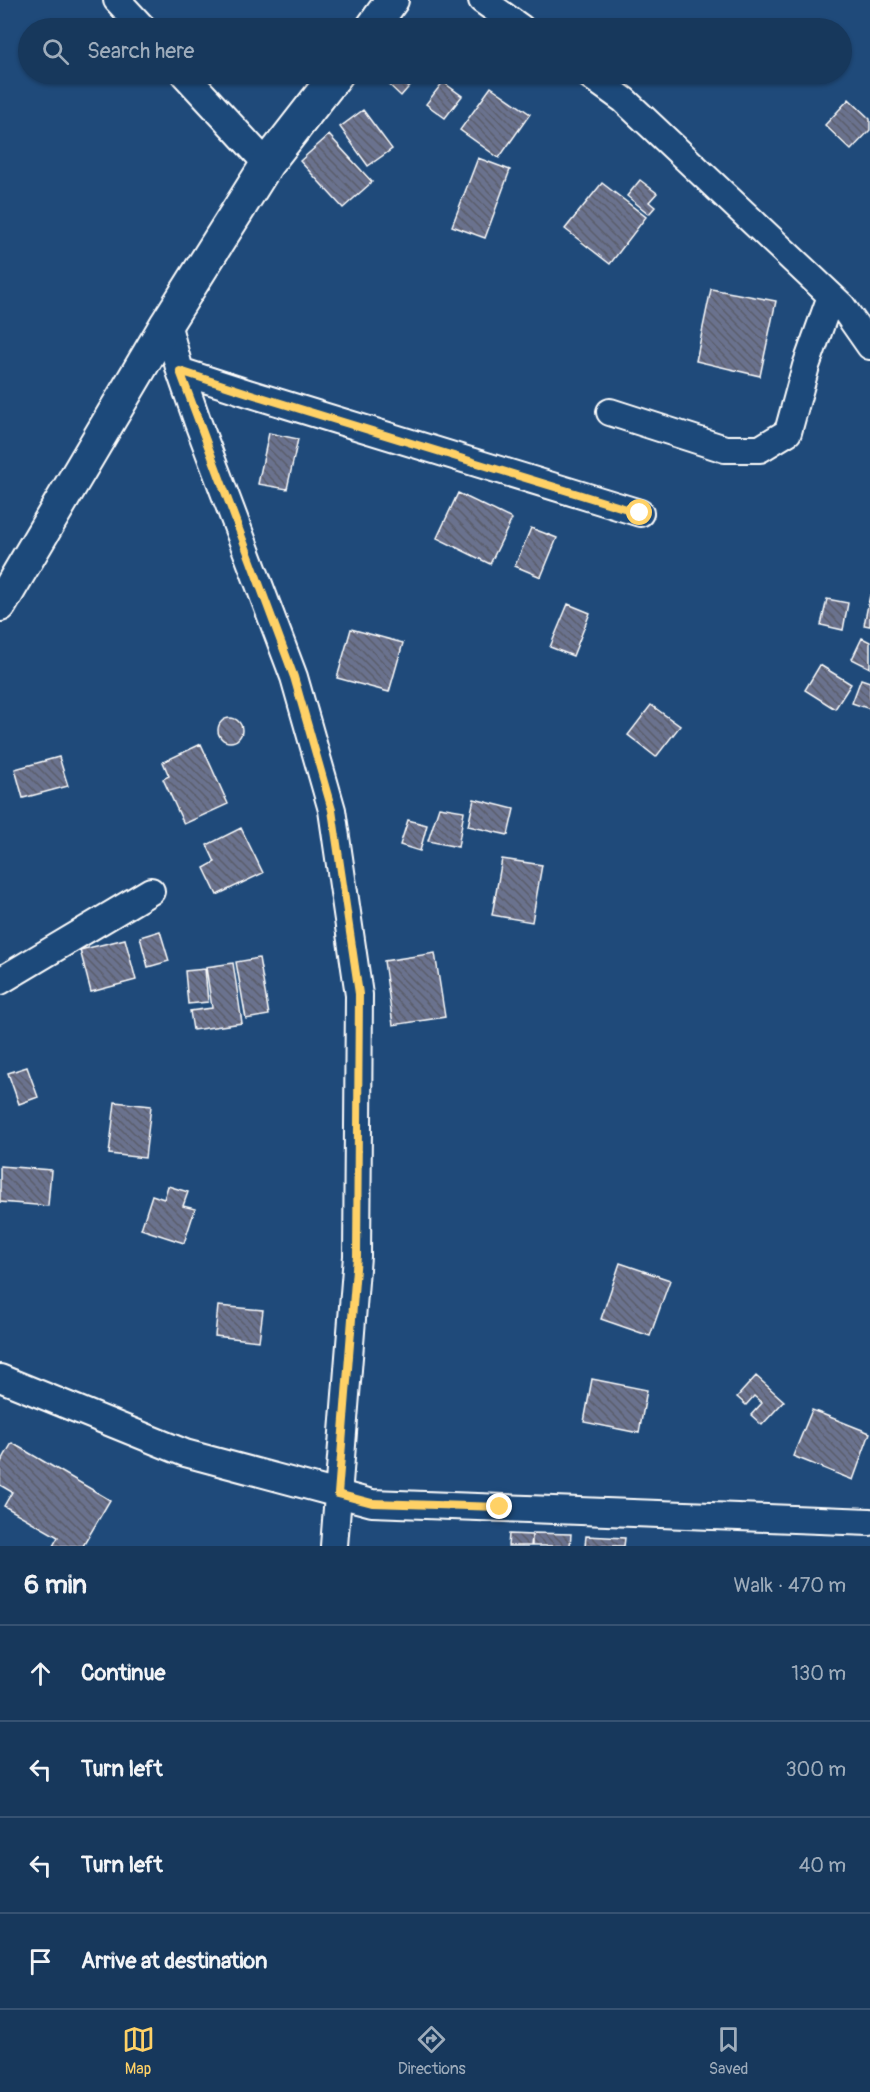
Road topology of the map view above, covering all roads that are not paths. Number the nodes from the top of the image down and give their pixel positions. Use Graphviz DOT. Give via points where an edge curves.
graph roads {
  1 [pos="117,0"];
  2 [pos="392,0"];
  3 [pos="482,0"];
  4 [pos="134,18"];
  5 [pos="379,18"];
  6 [pos="507,18"];
  7 [pos="193,84"];
  8 [pos="329,84"];
  9 [pos="602,84"];
  10 [pos="267,164"];
  11 [pos="831,296"];
  12 [pos="167,323"];
  13 [pos="866,331"];
  14 [pos="180,371"];
  15 [pos="610,412"];
  16 [pos="640,513"];
  17 [pos="0,605"];
  18 [pos="151,891"];
  19 [pos="0,981"];
  20 [pos="0,1378"];
  21 [pos="338,1494"];
  22 [pos="870,1522"];
  23 [pos="334,1546"];
  1 -- 4 [label="street"];
  2 -- 5 [label="street"];
  3 -- 6 [label="street"];
  7 -- 10 [label="street"];
  8 -- 10 [label="street"];
  9 -- 11 [label="street" via="624,100"];
  10 -- 12 [label="street"];
  11 -- 13 [label="street"];
  11 -- 15 [label="street" via="788,432 760,449 725,449"];
  12 -- 14 [label="street"];
  12 -- 17 [label="street"];
  14 -- 16 [label="street"];
  14 -- 21 [label="street" via="297,688 332,810 359,994 357,1256"];
  18 -- 19 [label="street"];
  20 -- 21 [label="street" via="185,1453"];
  21 -- 22 [label="street" via="372,1503"];
  21 -- 23 [label="street"];
}
